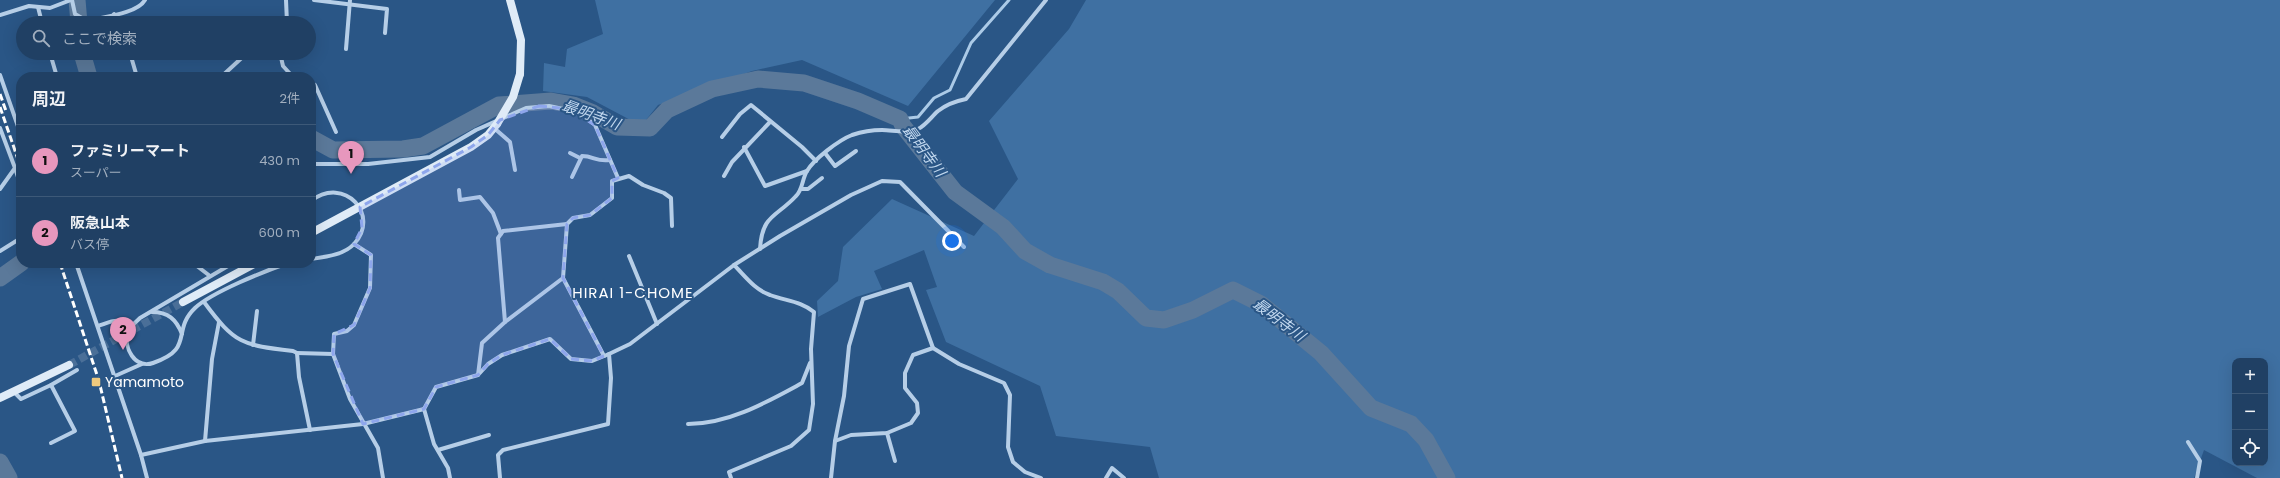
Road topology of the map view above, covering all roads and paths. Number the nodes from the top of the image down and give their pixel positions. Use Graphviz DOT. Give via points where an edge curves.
graph roads {
  1 [pos="72,0"];
  2 [pos="145,0"];
  3 [pos="286,0"];
  4 [pos="314,0"];
  5 [pos="510,0"];
  6 [pos="1046,0"];
  7 [pos="350,2"];
  8 [pos="38,7"];
  9 [pos="114,14"];
  10 [pos="0,15"];
  11 [pos="40,16"];
  12 [pos="78,16"];
  13 [pos="106,16"];
  14 [pos="287,16"];
  15 [pos="385,32"];
  16 [pos="346,49"];
  17 [pos="52,60"];
  18 [pos="132,60"];
  19 [pos="240,60"];
  20 [pos="282,60"];
  21 [pos="55,72"];
  22 [pos="136,72"];
  23 [pos="227,72"];
  24 [pos="288,72"];
  25 [pos="0,75"];
  26 [pos="316,89"];
  27 [pos="16,121"];
  28 [pos="770,122"];
  29 [pos="495,126"];
  30 [pos="0,128"];
  31 [pos="336,132"];
  32 [pos="722,137"];
  33 [pos="744,147"];
  34 [pos="856,151"];
  35 [pos="570,153"];
  36 [pos="825,153"];
  37 [pos="580,158"];
  38 [pos="610,160"];
  39 [pos="816,161"];
  40 [pos="316,164"];
  41 [pos="15,168"];
  42 [pos="515,170"];
  43 [pos="16,171"];
  44 [pos="807,172"];
  45 [pos="724,176"];
  46 [pos="572,177"];
  47 [pos="618,178"];
  48 [pos="822,178"];
  49 [pos="0,189"];
  50 [pos="801,189"];
  51 [pos="458,190"];
  52 [pos="316,198"];
  53 [pos="360,207"];
  54 [pos="568,224"];
  55 [pos="672,226"];
  56 [pos="316,230"];
  57 [pos="501,234"];
  58 [pos="16,241"];
  59 [pos="354,244"];
  60 [pos="964,247"];
  61 [pos="760,249"];
  62 [pos="0,251"];
  63 [pos="629,256"];
  64 [pos="316,258"];
  65 [pos="734,265"];
  66 [pos="78,268"];
  67 [pos="200,268"];
  68 [pos="224,268"];
  69 [pos="247,268"];
  70 [pos="272,268"];
  71 [pos="210,276"];
  72 [pos="563,278"];
  73 [pos="183,302"];
  74 [pos="204,302"];
  75 [pos="257,311"];
  76 [pos="151,312"];
  77 [pos="219,322"];
  78 [pos="505,322"];
  79 [pos="657,324"];
  80 [pos="98,326"];
  81 [pos="131,327"];
  82 [pos="182,334"];
  83 [pos="253,345"];
  84 [pos="933,348"];
  85 [pos="297,353"];
  86 [pos="333,354"];
  87 [pos="609,354"];
  88 [pos="604,356"];
  89 [pos="811,359"];
  90 [pos="142,364"];
  91 [pos="69,365"];
  92 [pos="77,370"];
  93 [pos="115,376"];
  94 [pos="478,376"];
  95 [pos="51,385"];
  96 [pos="14,392"];
  97 [pos="0,398"];
  98 [pos="424,409"];
  99 [pos="363,424"];
  100 [pos="688,424"];
  101 [pos="310,430"];
  102 [pos="887,433"];
  103 [pos="488,435"];
  104 [pos="205,441"];
  105 [pos="835,441"];
  106 [pos="2188,442"];
  107 [pos="51,443"];
  108 [pos="438,450"];
  109 [pos="141,455"];
  110 [pos="895,461"];
  111 [pos="147,478"];
  112 [pos="383,478"];
  113 [pos="450,478"];
  114 [pos="500,478"];
  115 [pos="731,478"];
  116 [pos="832,478"];
  117 [pos="1041,478"];
  118 [pos="1106,478"];
  119 [pos="1124,478"];
  120 [pos="2197,478"];
  1 -- 8 [label="street" via="50,8"];
  1 -- 12 [label="street" via="75,14"];
  2 -- 9 [label="street" via="137,8"];
  3 -- 14 [label="street"];
  4 -- 7 [label="street"];
  5 -- 29 [label="street, bridge" via="521,40 520,74 513,97"];
  6 -- 36 [label="street" via="966,99 939,110 919,128 911,131 880,130 861,133 850,136"];
  7 -- 15 [label="street" via="387,9"];
  7 -- 16 [label="street"];
  8 -- 10 [label="street" via="29,6"];
  8 -- 11 [label="street"];
  9 -- 13 [label="street"];
  17 -- 21 [label="street"];
  18 -- 22 [label="street"];
  19 -- 23 [label="street"];
  20 -- 24 [label="street"];
  25 -- 27 [label="street"];
  26 -- 31 [label="street"];
  28 -- 32 [label="street" via="751,105 740,114"];
  28 -- 33 [label="street"];
  28 -- 39 [label="street"];
  29 -- 42 [label="street" via="510,142"];
  29 -- 53 [label="street" via="471,147"];
  30 -- 41 [label="street"];
  33 -- 44 [label="street" via="765,186"];
  33 -- 45 [label="street"];
  34 -- 36 [label="street" via="835,166"];
  35 -- 37 [label="street"];
  36 -- 39 [label="street"];
  37 -- 38 [label="street" via="587,156 600,162"];
  37 -- 46 [label="street"];
  38 -- 40 [label="street" via="595,125 569,109 539,106 526,108 476,130 430,156 368,164"];
  38 -- 47 [label="street"];
  39 -- 44 [label="street"];
  41 -- 43 [label="street"];
  41 -- 49 [label="street"];
  44 -- 50 [label="street"];
  47 -- 54 [label="street" via="612,181 612,198 590,215 573,218"];
  47 -- 55 [label="street" via="629,176 670,198"];
  48 -- 50 [label="street" via="808,189"];
  50 -- 61 [label="street" via="768,220 760,239"];
  51 -- 57 [label="street" via="460,200 480,196 493,213"];
  52 -- 53 [label="street" via="326,192 336,192 348,196"];
  53 -- 56 [label="street"];
  53 -- 59 [label="street" via="362,228"];
  54 -- 57 [label="street" via="503,231"];
  54 -- 72 [label="street"];
  57 -- 78 [label="street" via="498,238"];
  58 -- 62 [label="street"];
  59 -- 64 [label="street" via="339,253"];
  59 -- 86 [label="street" via="371,254 370,288 354,325 347,331 334,334"];
  60 -- 61 [label="street" via="900,182 882,181 851,195"];
  61 -- 65 [label="street"];
  63 -- 79 [label="street"];
  65 -- 79 [label="street"];
  65 -- 89 [label="street" via="755,286 769,295 794,301 814,312"];
  66 -- 80 [label="street"];
  67 -- 71 [label="street"];
  68 -- 71 [label="street"];
  69 -- 73 [label="street"];
  70 -- 74 [label="street"];
  71 -- 76 [label="street"];
  72 -- 78 [label="street"];
  72 -- 88 [label="street"];
  74 -- 77 [label="street"];
  74 -- 82 [label="street" via="188,317"];
  75 -- 83 [label="street"];
  76 -- 81 [label="street"];
  76 -- 82 [label="street" via="160,312 172,318"];
  77 -- 83 [label="street" via="232,336"];
  77 -- 104 [label="street" via="212,359"];
  78 -- 94 [label="street" via="482,343"];
  79 -- 87 [label="street" via="630,344"];
  80 -- 81 [label="street" via="123,320"];
  80 -- 93 [label="street"];
  81 -- 90 [label="street" via="127,337 129,349 134,359"];
  82 -- 90 [label="street" via="179,346 172,354 153,363"];
  83 -- 85 [label="street"];
  84 -- 102 [label="street" via="913,355 905,373 905,388 918,402 918,413 911,423"];
  84 -- 105 [label="street" via="910,284 862,298 849,346 844,396"];
  84 -- 117 [label="street" via="959,364 1004,383 1010,395 1008,447 1013,462 1025,472"];
  85 -- 86 [label="street"];
  85 -- 101 [label="street" via="299,377"];
  86 -- 99 [label="street" via="350,399"];
  87 -- 88 [label="street"];
  87 -- 114 [label="street" via="612,378 608,424 503,450 498,455"];
  88 -- 94 [label="street" via="592,361 571,359 550,339 502,355 488,364"];
  89 -- 100 [label="street" via="802,383 791,389 737,414 710,422"];
  89 -- 115 [label="street" via="813,404 809,430 791,446 729,472"];
  90 -- 93 [label="street"];
  91 -- 96 [label="street"];
  92 -- 95 [label="street"];
  93 -- 109 [label="street"];
  94 -- 98 [label="street" via="436,387"];
  95 -- 96 [label="street" via="21,399"];
  95 -- 107 [label="street" via="75,431"];
  96 -- 97 [label="street"];
  98 -- 99 [label="street"];
  98 -- 108 [label="street"];
  99 -- 101 [label="street"];
  99 -- 112 [label="street" via="378,448"];
  101 -- 104 [label="street"];
  102 -- 105 [label="street" via="851,435"];
  102 -- 110 [label="street"];
  103 -- 108 [label="street"];
  104 -- 109 [label="street"];
  105 -- 116 [label="street"];
  106 -- 120 [label="street" via="2200,461"];
  108 -- 113 [label="street" via="448,468"];
  109 -- 111 [label="street"];
  118 -- 119 [label="street" via="1112,468"];
}
